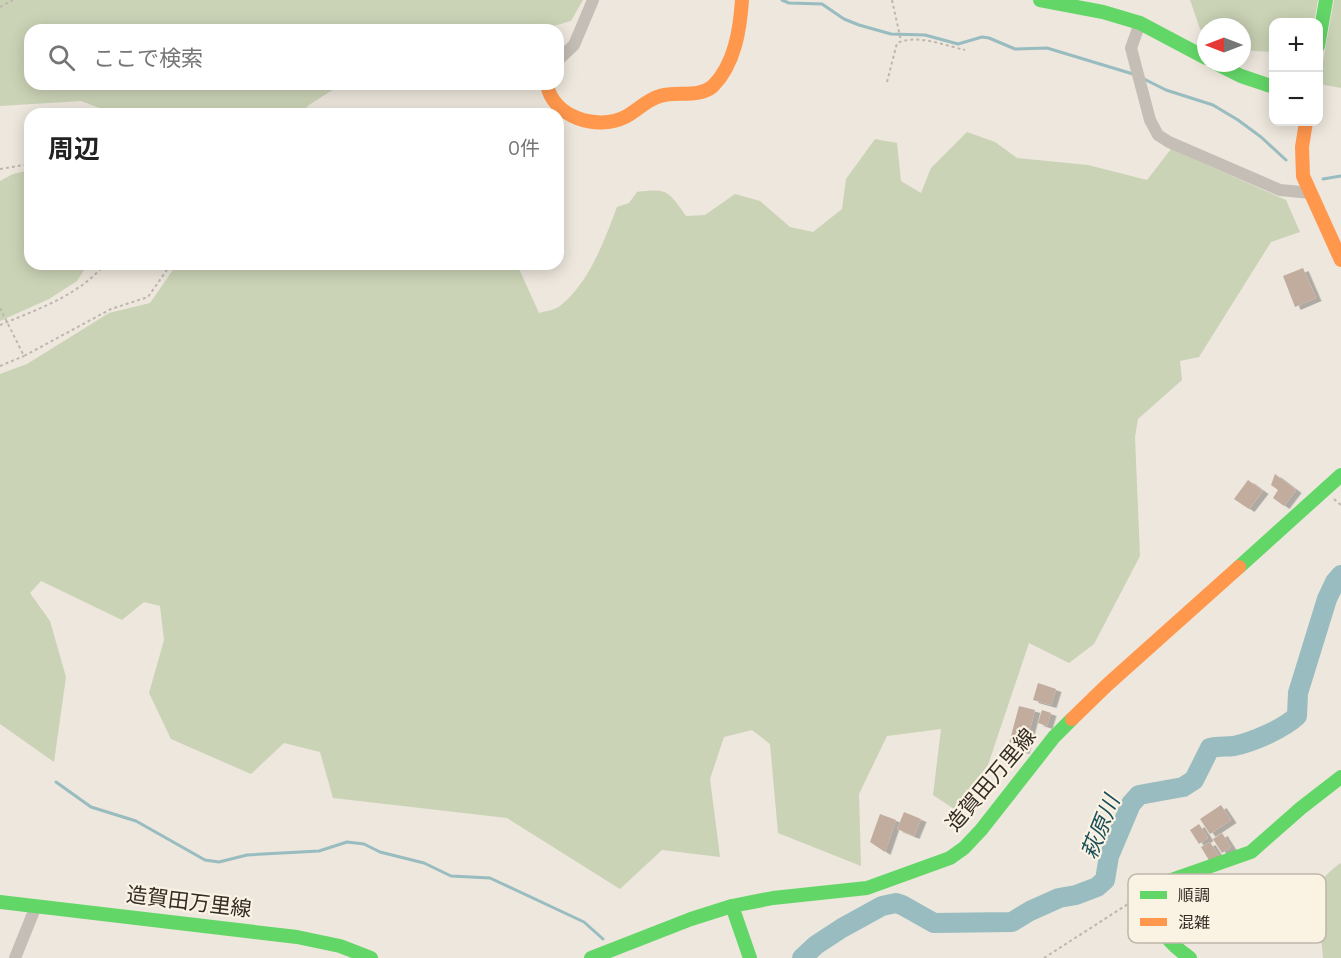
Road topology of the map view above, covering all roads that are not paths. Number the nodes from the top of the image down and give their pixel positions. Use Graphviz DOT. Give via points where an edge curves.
graph roads {
  1 [pos="593,0"];
  2 [pos="742,0"];
  3 [pos="1040,0"];
  4 [pos="1326,0"];
  5 [pos="1323,18"];
  6 [pos="1140,23"];
  7 [pos="1197,53"];
  8 [pos="564,54"];
  9 [pos="1233,72"];
  10 [pos="1269,85"];
  11 [pos="548,90"];
  12 [pos="560,108"];
  13 [pos="564,110"];
  14 [pos="1305,126"];
  15 [pos="1311,193"];
  16 [pos="1340,253"];
  17 [pos="1341,475"];
  18 [pos="1341,777"];
  19 [pos="1188,874"];
  20 [pos="0,902"];
  21 [pos="36,906"];
  22 [pos="732,906"];
  23 [pos="1170,943"];
  24 [pos="15,958"];
  25 [pos="371,958"];
  26 [pos="591,958"];
  27 [pos="750,958"];
  28 [pos="1190,958"];
  1 -- 8 [label="street" via="574,45"];
  2 -- 13 [label="main road" via="733,51 712,87 653,98 629,115 596,124"];
  3 -- 6 [label="main road"];
  4 -- 5 [label="main road"];
  6 -- 7 [label="main road"];
  6 -- 15 [label="street" via="1131,48 1150,120 1158,135 1280,190"];
  9 -- 10 [label="main road"];
  11 -- 12 [label="main road"];
  14 -- 15 [label="main road" via="1303,176"];
  15 -- 16 [label="main road"];
  17 -- 22 [label="main road, 造賀田万里線" via="1099,692 1054,737 981,830 950,858 867,888"];
  18 -- 19 [label="main road" via="1251,852"];
  20 -- 21 [label="main road, 造賀田万里線"];
  21 -- 24 [label="street"];
  21 -- 25 [label="main road, 造賀田万里線" via="297,937 340,946"];
  22 -- 26 [label="main road, 造賀田万里線"];
  22 -- 27 [label="main road"];
  23 -- 28 [label="main road"];
}
